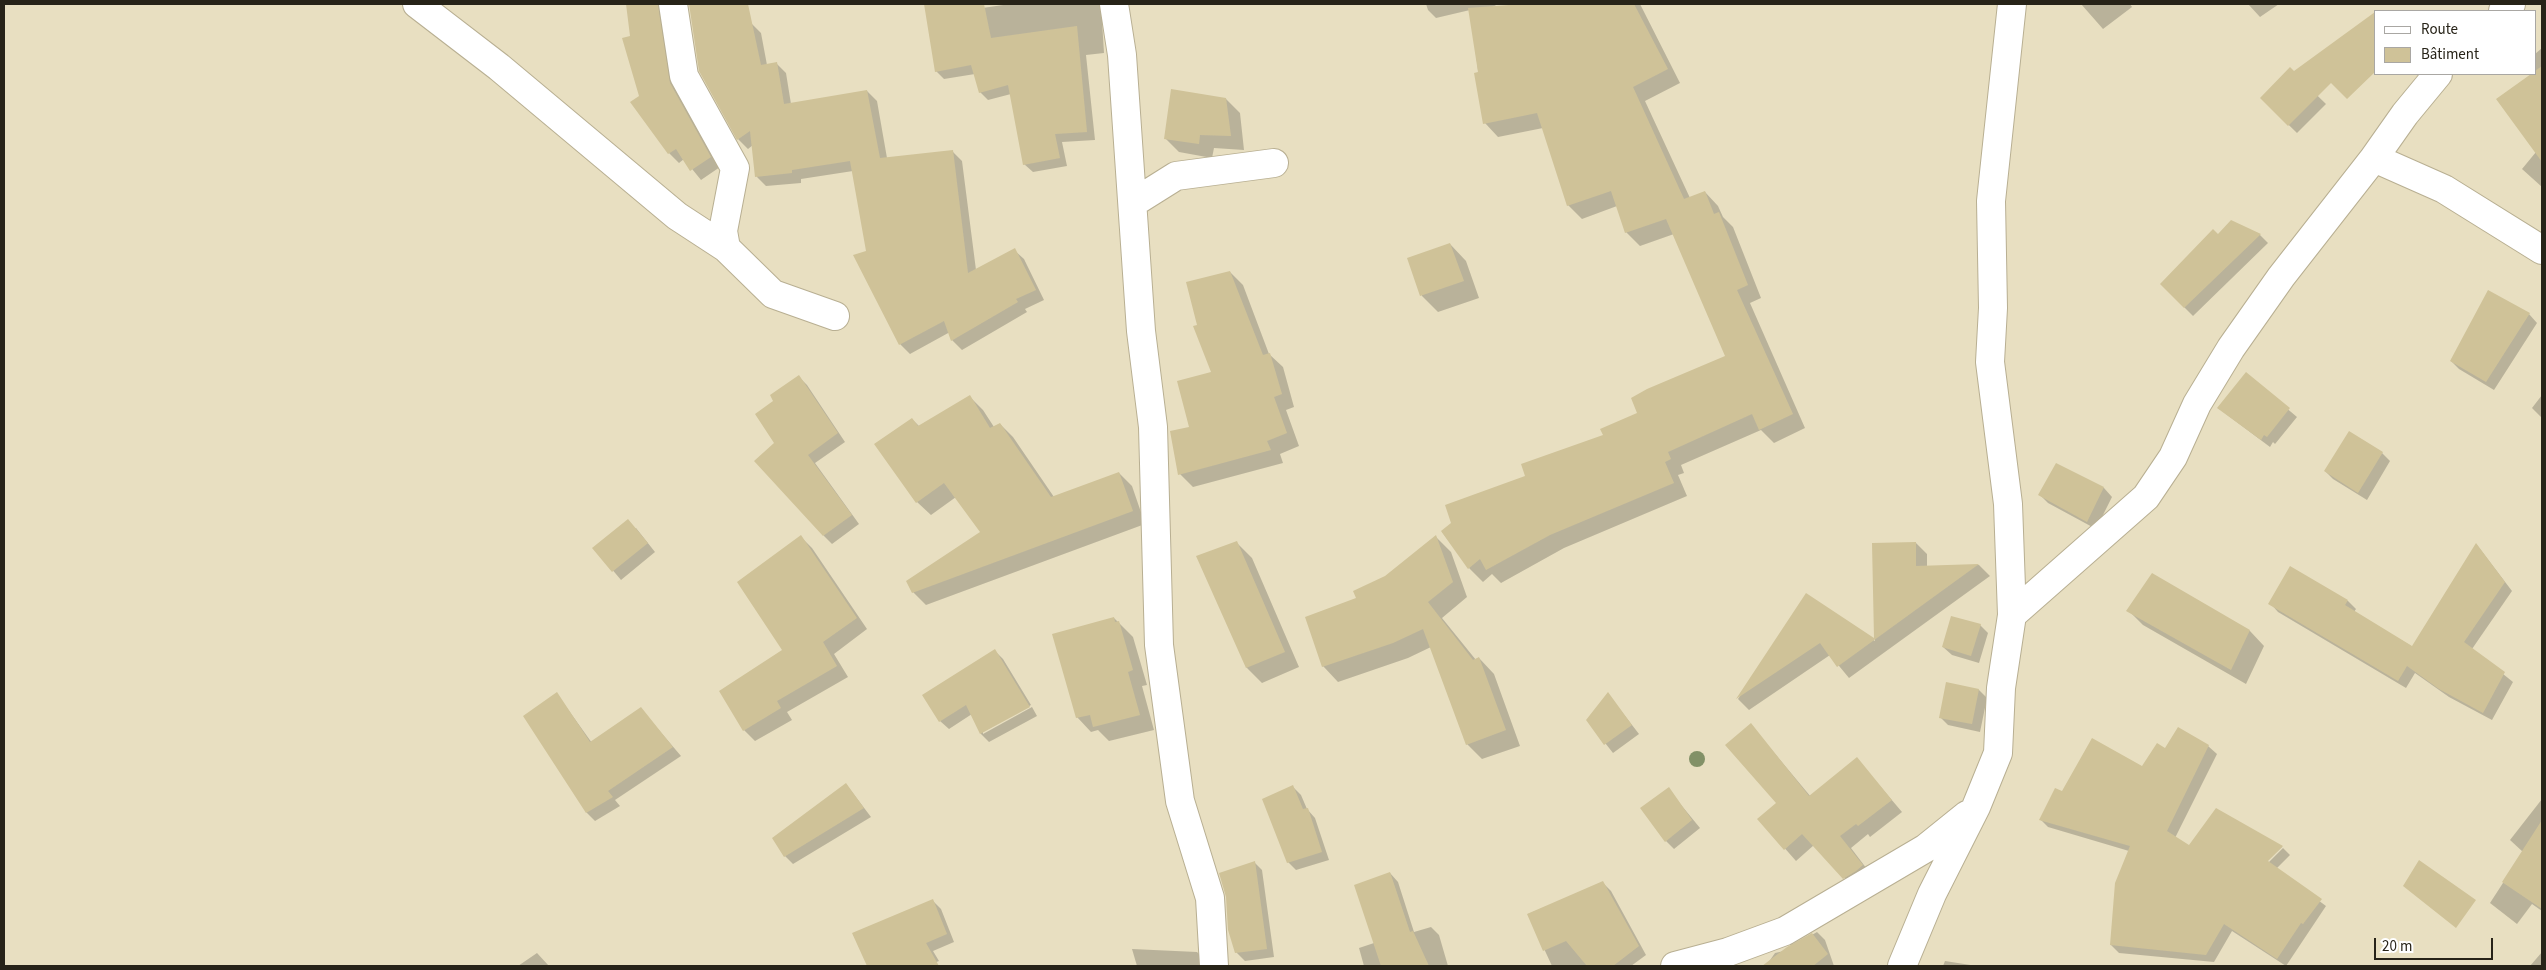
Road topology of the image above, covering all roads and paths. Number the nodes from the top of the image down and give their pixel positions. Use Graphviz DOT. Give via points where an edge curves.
graph roads {
  1 [pos="417,4"];
  2 [pos="673,4"];
  3 [pos="1114,4"];
  4 [pos="2012,4"];
  5 [pos="2437,75"];
  6 [pos="2374,158"];
  7 [pos="1274,163"];
  8 [pos="1133,203"];
  9 [pos="726,248"];
  10 [pos="2542,250"];
  11 [pos="834,316"];
  12 [pos="2012,615"];
  13 [pos="1976,808"];
  14 [pos="1214,966"];
  15 [pos="1675,966"];
  16 [pos="1902,966"];
  1 -- 9 [label="street" via="499,67 677,216"];
  2 -- 9 [label="street" via="684,76 735,168 723,231"];
  3 -- 8 [label="street" via="1122,55"];
  4 -- 12 [label="street" via="1991,201 1993,308 1990,362 2008,504"];
  5 -- 6 [label="street"];
  6 -- 10 [label="street" via="2444,188"];
  6 -- 12 [label="street" via="2281,277 2231,348 2197,404 2173,457 2146,497"];
  7 -- 8 [label="street" via="1176,176"];
  8 -- 14 [label="street" via="1141,331 1152,427 1159,645 1180,801 1210,898"];
  9 -- 11 [label="street" via="773,294"];
  12 -- 13 [label="street" via="2001,688 1998,753"];
  13 -- 15 [label="street" via="1926,848 1785,931 1728,952"];
  13 -- 16 [label="street" via="1932,894"];
}
